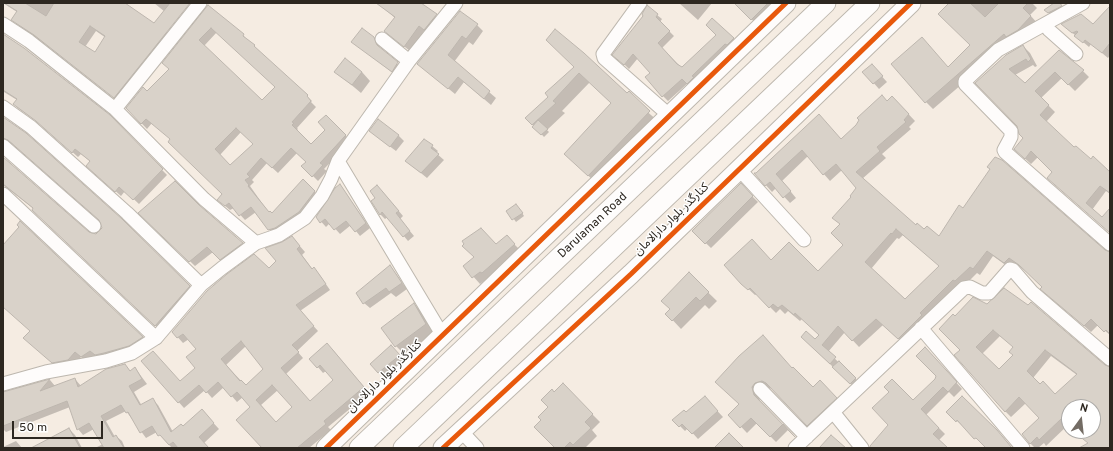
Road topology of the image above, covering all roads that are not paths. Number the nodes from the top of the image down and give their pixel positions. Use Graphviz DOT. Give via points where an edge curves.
graph roads {
  1 [pos="200,3"];
  2 [pos="456,3"];
  3 [pos="640,3"];
  4 [pos="786,3"];
  5 [pos="826,3"];
  6 [pos="870,3"];
  7 [pos="911,3"];
  8 [pos="1083,3"];
  9 [pos="3,24"];
  10 [pos="1045,24"];
  11 [pos="382,39"];
  12 [pos="1076,54"];
  13 [pos="409,61"];
  14 [pos="3,107"];
  15 [pos="115,108"];
  16 [pos="670,116"];
  17 [pos="3,146"];
  18 [pos="338,161"];
  19 [pos="739,169"];
  20 [pos="3,194"];
  21 [pos="94,226"];
  22 [pos="804,240"];
  23 [pos="256,243"];
  24 [pos="1110,244"];
  25 [pos="201,285"];
  26 [pos="921,328"];
  27 [pos="442,336"];
  28 [pos="156,338"];
  29 [pos="1110,359"];
  30 [pos="3,384"];
  31 [pos="760,389"];
  32 [pos="833,412"];
  33 [pos="461,431"];
  34 [pos="807,437"];
  35 [pos="326,448"];
  36 [pos="359,448"];
  37 [pos="403,448"];
  38 [pos="443,448"];
  39 [pos="477,448"];
  40 [pos="795,448"];
  41 [pos="862,448"];
  42 [pos="1022,448"];
  1 -- 15 [label="street"];
  2 -- 13 [label="street"];
  3 -- 16 [label="street" via="605,51 604,58"];
  4 -- 16 [label="street, کنارگذر بلوار دارالامان"];
  5 -- 36 [label="street, Darulaman Road"];
  6 -- 37 [label="street"];
  7 -- 19 [label="street, کنارگذر بلوار دارالامان"];
  8 -- 10 [label="street"];
  9 -- 15 [label="street" via="30,41"];
  10 -- 12 [label="street"];
  10 -- 24 [label="street" via="998,50 965,81 965,84 1011,131 1005,152"];
  11 -- 13 [label="street"];
  13 -- 18 [label="street"];
  14 -- 25 [label="street" via="54,147"];
  15 -- 23 [label="street" via="204,199"];
  16 -- 27 [label="street, کنارگذر بلوار دارالامان"];
  17 -- 21 [label="street"];
  18 -- 23 [label="street" via="322,196 305,218 279,235"];
  18 -- 27 [label="street"];
  19 -- 22 [label="street"];
  19 -- 33 [label="street, کنارگذر بلوار دارالامان" via="631,274"];
  20 -- 28 [label="street"];
  23 -- 25 [label="street"];
  25 -- 28 [label="street"];
  26 -- 29 [label="street" via="967,287 982,293 990,293 1010,269 1032,292"];
  26 -- 32 [label="street"];
  26 -- 42 [label="street"];
  27 -- 35 [label="street, کنارگذر بلوار دارالامان"];
  28 -- 30 [label="street" via="132,353 106,362 46,372"];
  31 -- 34 [label="street"];
  32 -- 34 [label="street"];
  32 -- 41 [label="street"];
  33 -- 38 [label="street, کنارگذر بلوار دارالامان"];
  33 -- 39 [label="street"];
  34 -- 40 [label="street"];
}
